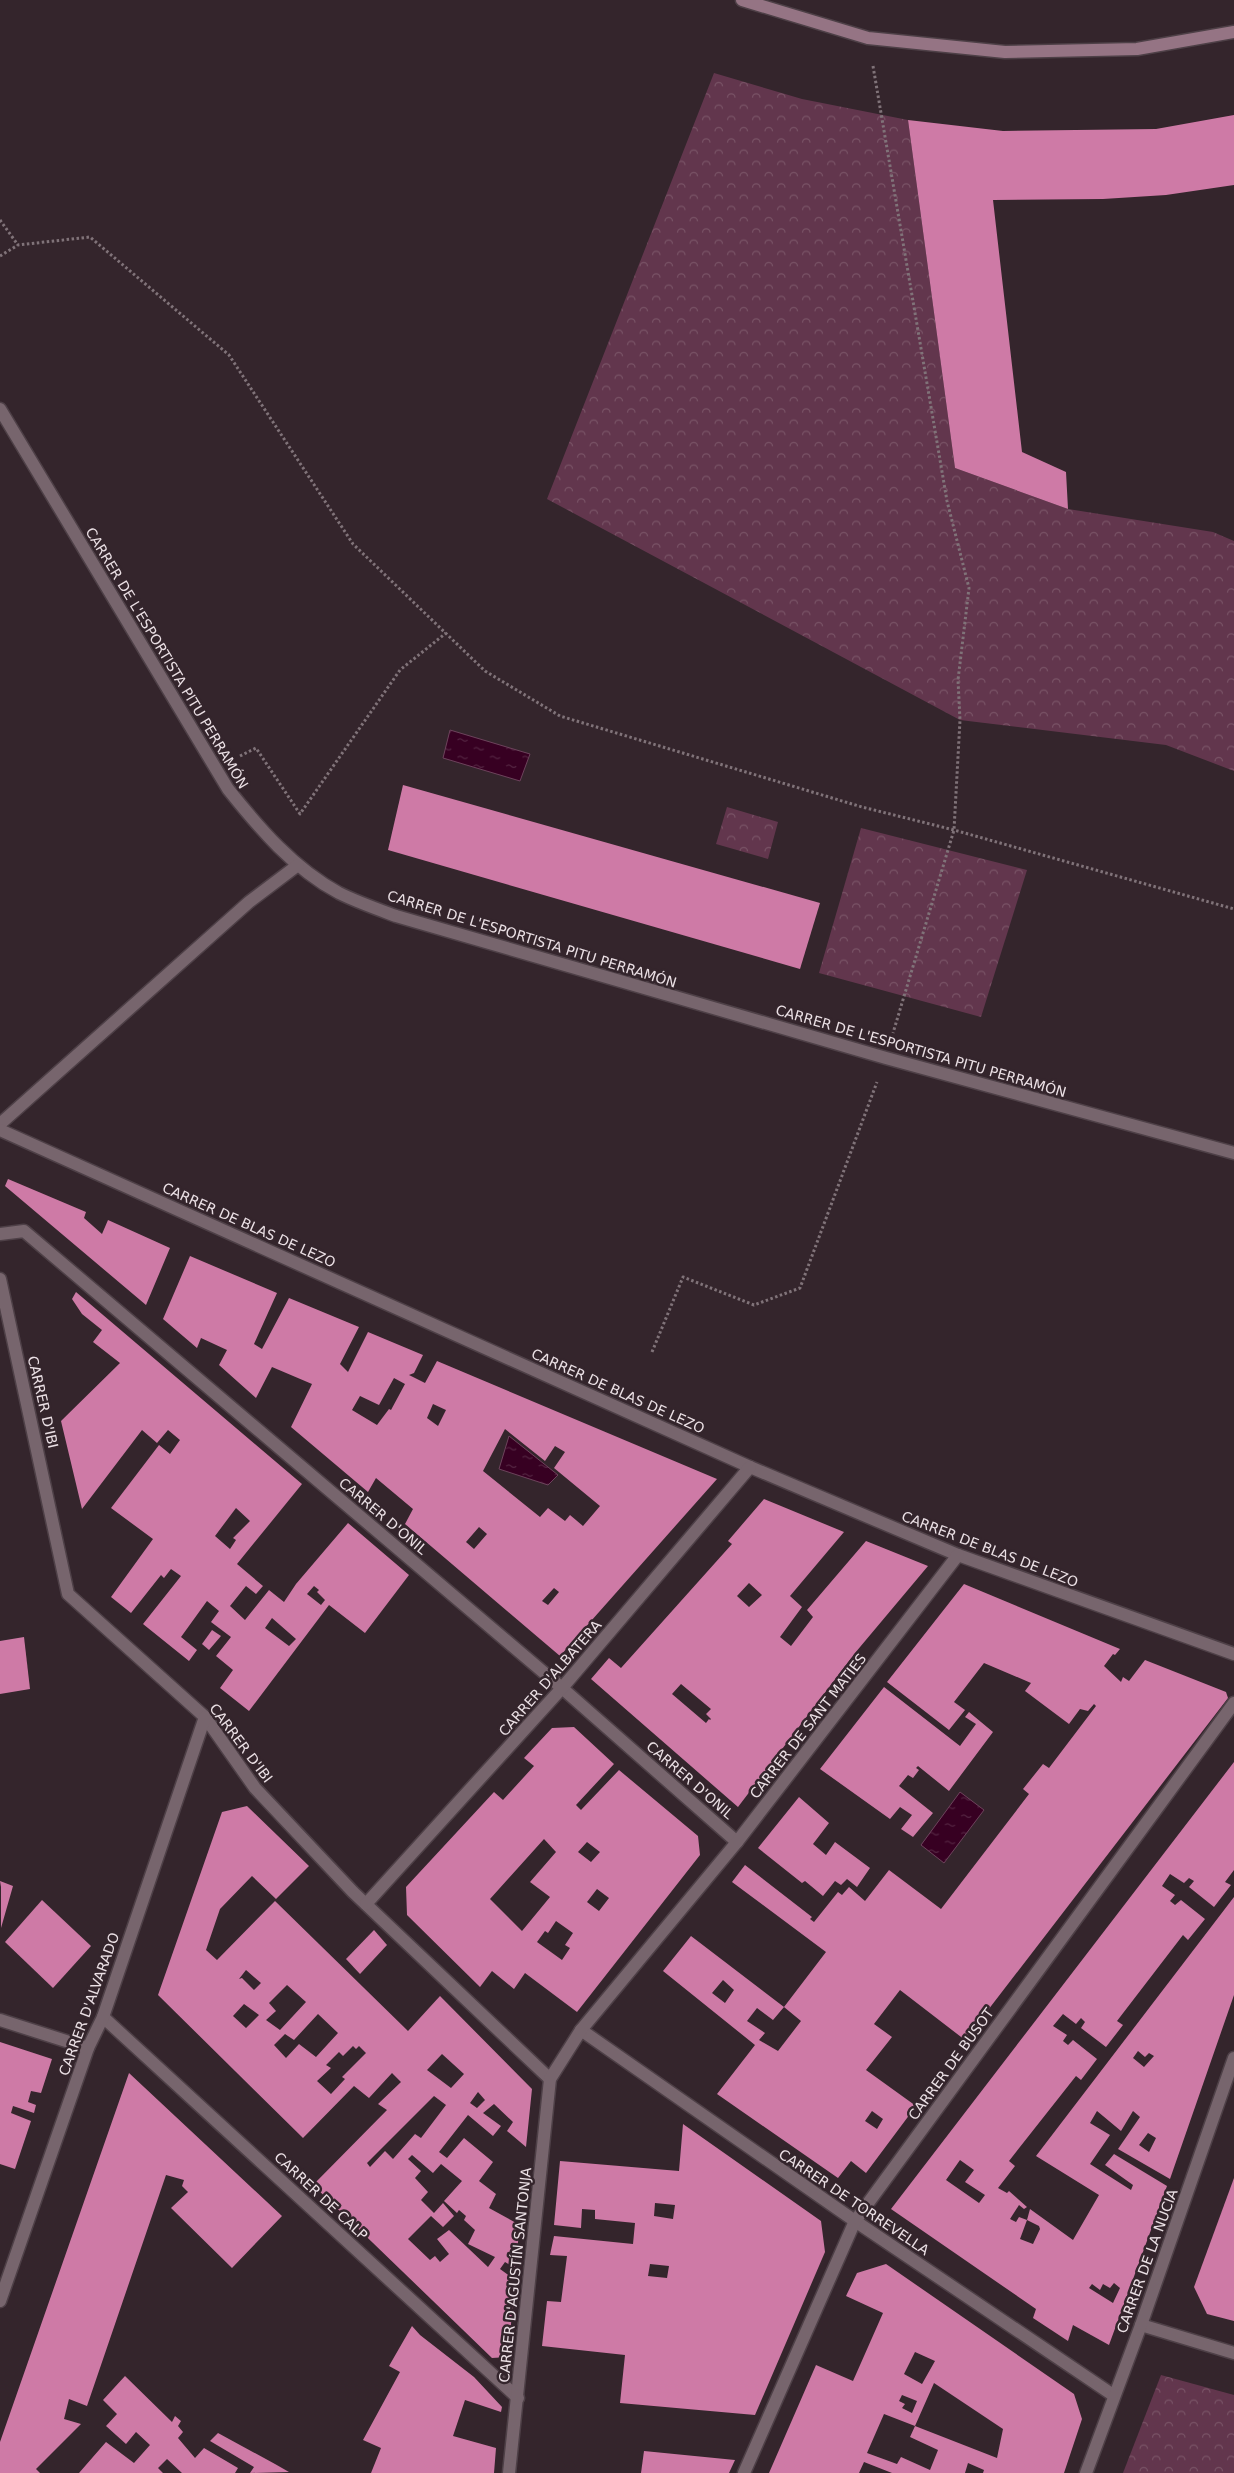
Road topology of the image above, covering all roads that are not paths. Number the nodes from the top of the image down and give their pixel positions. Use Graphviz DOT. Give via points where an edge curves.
graph roads {
  1 [pos="742,0"];
  2 [pos="1234,32"];
  3 [pos="0,409"];
  4 [pos="298,865"];
  5 [pos="0,1124"];
  6 [pos="0,1130"];
  7 [pos="1234,1154"];
  8 [pos="0,1234"];
  9 [pos="0,1279"];
  10 [pos="750,1467"];
  11 [pos="958,1555"];
  12 [pos="1234,1654"];
  13 [pos="562,1688"];
  14 [pos="1234,1702"];
  15 [pos="205,1716"];
  16 [pos="737,1842"];
  17 [pos="366,1904"];
  18 [pos="103,2017"];
  19 [pos="0,2020"];
  20 [pos="581,2030"];
  21 [pos="88,2048"];
  22 [pos="1233,2064"];
  23 [pos="550,2079"];
  24 [pos="855,2221"];
  25 [pos="0,2301"];
  26 [pos="1141,2325"];
  27 [pos="1234,2353"];
  28 [pos="1113,2395"];
  29 [pos="518,2398"];
  30 [pos="509,2473"];
  31 [pos="744,2473"];
  32 [pos="1086,2473"];
  1 -- 2 [label="street" via="868,38 1005,52 1137,49"];
  3 -- 4 [label="street, CARRER DE L'ESPORTISTA PITU PERRAMÓN" via="215,770 258,827"];
  4 -- 5 [label="street" via="249,902"];
  4 -- 7 [label="street, CARRER DE L'ESPORTISTA PITU PERRAMÓN" via="339,893 396,916 886,1058"];
  6 -- 10 [label="street, CARRER DE BLAS DE LEZO"];
  8 -- 13 [label="street, CARRER D'ONIL" via="24,1231"];
  9 -- 15 [label="street, CARRER D'IBI" via="68,1594"];
  10 -- 11 [label="street, CARRER DE BLAS DE LEZO"];
  10 -- 13 [label="street, CARRER D'ALBATERA"];
  11 -- 12 [label="street, CARRER DE BLAS DE LEZO"];
  11 -- 16 [label="street, CARRER DE SANT MATIES"];
  13 -- 16 [label="street, CARRER D'ONIL"];
  13 -- 17 [label="street, CARRER D'ALBATERA"];
  14 -- 24 [label="street, CARRER DE BUSOT"];
  15 -- 17 [label="street, CARRER D'IBI" via="255,1788"];
  15 -- 18 [label="street, CARRER D'ALVARADO"];
  16 -- 20 [label="street, CARRER DE SANT MATIES"];
  17 -- 23 [label="street, CARRER D'IBI"];
  18 -- 21 [label="street, CARRER D'ALVARADO"];
  18 -- 29 [label="street, CARRER DE CALP"];
  19 -- 21 [label="street"];
  20 -- 23 [label="street, CARRER DE SANT MATIES"];
  20 -- 24 [label="street, CARRER DE TORREVELLA"];
  21 -- 25 [label="street, CARRER D'ALVARADO"];
  22 -- 26 [label="street, CARRER DE LA NUCIA"];
  23 -- 29 [label="street, CARRER D'AGUSTÍN SANTONJA"];
  24 -- 28 [label="street, CARRER DE TORREVELLA"];
  24 -- 31 [label="street, CARRER DE BUSOT"];
  26 -- 27 [label="street"];
  26 -- 28 [label="street, CARRER DE LA NUCIA"];
  28 -- 32 [label="street, CARRER DE LA NUCIA"];
  29 -- 30 [label="street, CARRER D'AGUSTÍN SANTONJA"];
}
